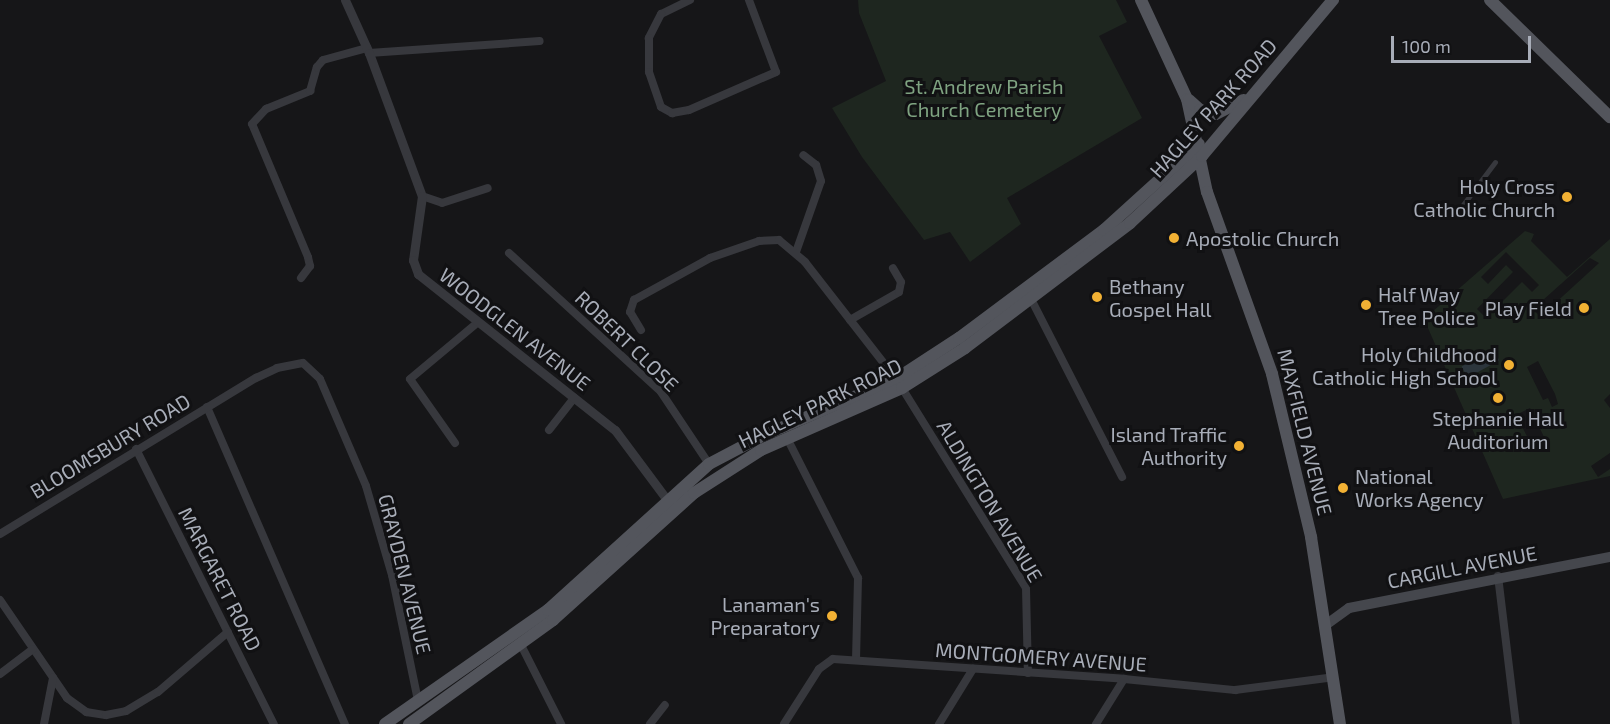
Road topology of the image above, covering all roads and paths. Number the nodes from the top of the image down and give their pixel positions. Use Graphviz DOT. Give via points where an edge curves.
graph roads {
  1 [pos="345,0"];
  2 [pos="689,0"];
  3 [pos="749,0"];
  4 [pos="1141,0"];
  5 [pos="1333,0"];
  6 [pos="1490,0"];
  7 [pos="540,41"];
  8 [pos="368,50"];
  9 [pos="1260,89"];
  10 [pos="1187,99"];
  11 [pos="1610,117"];
  12 [pos="1200,150"];
  13 [pos="802,155"];
  14 [pos="1495,162"];
  15 [pos="488,188"];
  16 [pos="422,196"];
  17 [pos="1459,210"];
  18 [pos="796,252"];
  19 [pos="509,253"];
  20 [pos="893,268"];
  21 [pos="302,278"];
  22 [pos="1032,299"];
  23 [pos="850,320"];
  24 [pos="477,323"];
  25 [pos="641,330"];
  26 [pos="899,383"];
  27 [pos="574,398"];
  28 [pos="207,407"];
  29 [pos="549,430"];
  30 [pos="788,440"];
  31 [pos="455,443"];
  32 [pos="136,449"];
  33 [pos="709,464"];
  34 [pos="1122,477"];
  35 [pos="667,498"];
  36 [pos="675,509"];
  37 [pos="0,534"];
  38 [pos="1610,557"];
  39 [pos="1498,576"];
  40 [pos="0,600"];
  41 [pos="1327,624"];
  42 [pos="228,632"];
  43 [pos="521,645"];
  44 [pos="33,649"];
  45 [pos="856,659"];
  46 [pos="973,669"];
  47 [pos="1028,673"];
  48 [pos="0,674"];
  49 [pos="53,678"];
  50 [pos="1327,678"];
  51 [pos="1124,679"];
  52 [pos="418,700"];
  53 [pos="665,705"];
  54 [pos="44,724"];
  55 [pos="274,724"];
  56 [pos="345,724"];
  57 [pos="384,724"];
  58 [pos="409,724"];
  59 [pos="561,724"];
  60 [pos="650,724"];
  61 [pos="784,724"];
  62 [pos="939,724"];
  63 [pos="1096,724"];
  64 [pos="1340,724"];
  65 [pos="1516,724"];
  1 -- 8 [label="street, WOODGLEN AVENUE"];
  2 -- 3 [label="street" via="661,14 649,38 649,72 661,107 672,113 689,110 777,72"];
  4 -- 10 [label="main road, MAXFIELD AVENUE"];
  5 -- 9 [label="main road, HAGLEY PARK ROAD"];
  6 -- 11 [label="main road"];
  7 -- 8 [label="street"];
  8 -- 16 [label="street, WOODGLEN AVENUE"];
  8 -- 21 [label="street" via="323,60 310,90 267,109 252,124 310,262"];
  9 -- 10 [label="main road" via="1216,114 1200,110"];
  9 -- 12 [label="main road, HAGLEY PARK ROAD"];
  10 -- 12 [label="main road, MAXFIELD AVENUE"];
  12 -- 22 [label="main road, HAGLEY PARK ROAD" via="1130,223"];
  12 -- 26 [label="main road, HAGLEY PARK ROAD" via="1078,250"];
  12 -- 41 [label="main road, MAXFIELD AVENUE" via="1207,192 1272,374 1311,537"];
  13 -- 18 [label="street" via="816,165 820,181"];
  14 -- 17 [label="street"];
  15 -- 16 [label="street" via="442,203"];
  16 -- 24 [label="street, WOODGLEN AVENUE" via="415,267 424,281"];
  18 -- 23 [label="street, ALDINGTON AVENUE"];
  18 -- 25 [label="street" via="785,242 770,239 685,270 630,303 630,312"];
  19 -- 33 [label="street, ROBERT CLOSE" via="661,392"];
  20 -- 23 [label="street" via="901,282 899,292"];
  22 -- 26 [label="main road, HAGLEY PARK ROAD"];
  22 -- 34 [label="street"];
  23 -- 26 [label="street, ALDINGTON AVENUE"];
  24 -- 27 [label="street, WOODGLEN AVENUE"];
  24 -- 31 [label="street" via="410,379"];
  26 -- 30 [label="main road, HAGLEY PARK ROAD"];
  26 -- 33 [label="main road, HAGLEY PARK ROAD" via="762,436"];
  26 -- 47 [label="street, ALDINGTON AVENUE" via="1026,588"];
  27 -- 29 [label="street"];
  27 -- 35 [label="street, WOODGLEN AVENUE" via="615,430"];
  28 -- 32 [label="street, BLOOMSBURY ROAD"];
  28 -- 52 [label="street, GRAYDEN AVENUE" via="277,368 303,363 314,369 366,486"];
  28 -- 56 [label="street"];
  30 -- 36 [label="main road, HAGLEY PARK ROAD" via="735,466"];
  30 -- 45 [label="street" via="858,578"];
  32 -- 37 [label="street, BLOOMSBURY ROAD"];
  32 -- 42 [label="street, MARGARET ROAD"];
  33 -- 35 [label="main road, HAGLEY PARK ROAD"];
  35 -- 36 [label="street, WOODGLEN AVENUE"];
  35 -- 52 [label="main road, HAGLEY PARK ROAD" via="548,609"];
  36 -- 43 [label="main road, HAGLEY PARK ROAD"];
  38 -- 39 [label="main road, CARGILL AVENUE"];
  39 -- 41 [label="main road, CARGILL AVENUE" via="1342,610"];
  39 -- 65 [label="street"];
  40 -- 44 [label="street"];
  41 -- 64 [label="main road, MAXFIELD AVENUE"];
  42 -- 49 [label="street" via="158,692 126,711 106,715 86,712 67,698"];
  42 -- 55 [label="street, MARGARET ROAD"];
  43 -- 58 [label="main road, HAGLEY PARK ROAD"];
  43 -- 59 [label="street"];
  44 -- 48 [label="street"];
  44 -- 49 [label="street"];
  45 -- 46 [label="street, MONTGOMERY AVENUE"];
  45 -- 61 [label="street, MONTGOMERY AVENUE" via="833,659 819,669"];
  46 -- 47 [label="street, MONTGOMERY AVENUE"];
  46 -- 62 [label="street"];
  47 -- 51 [label="street, MONTGOMERY AVENUE"];
  49 -- 54 [label="street"];
  50 -- 51 [label="street, MONTGOMERY AVENUE" via="1236,690"];
  51 -- 63 [label="street"];
  52 -- 57 [label="main road, HAGLEY PARK ROAD"];
  53 -- 60 [label="street"];
}
